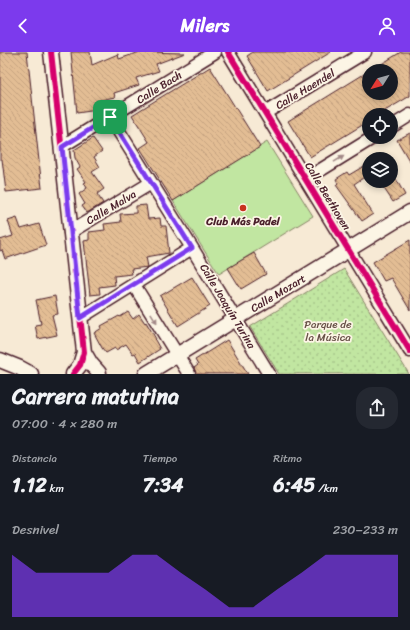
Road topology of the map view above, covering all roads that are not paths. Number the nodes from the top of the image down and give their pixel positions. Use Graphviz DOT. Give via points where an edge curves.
graph roads {
  1 [pos="51,52"];
  2 [pos="215,52"];
  3 [pos="228,52"];
  4 [pos="365,52"];
  5 [pos="265,113"];
  6 [pos="410,115"];
  7 [pos="110,117"];
  8 [pos="398,123"];
  9 [pos="363,144"];
  10 [pos="62,147"];
  11 [pos="306,179"];
  12 [pos="151,182"];
  13 [pos="410,212"];
  14 [pos="70,232"];
  15 [pos="192,248"];
  16 [pos="349,249"];
  17 [pos="134,285"];
  18 [pos="80,318"];
  19 [pos="235,319"];
  20 [pos="409,348"];
  21 [pos="84,352"];
  22 [pos="177,355"];
  23 [pos="0,360"];
  24 [pos="31,374"];
  25 [pos="74,374"];
  26 [pos="79,374"];
  27 [pos="100,374"];
  28 [pos="146,374"];
  29 [pos="189,374"];
  30 [pos="269,374"];
  1 -- 10 [label="street"];
  2 -- 7 [label="street, Calle Bach"];
  3 -- 5 [label="street, Calle Beethoven"];
  4 -- 5 [label="street, Calle Haendel"];
  5 -- 11 [label="street, Calle Beethoven"];
  6 -- 8 [label="street"];
  7 -- 10 [label="street, Calle Bach"];
  7 -- 12 [label="street, Calle Joaquín Turina"];
  11 -- 9 [label="street, one-way"];
  10 -- 14 [label="street"];
  11 -- 16 [label="street, Calle Beethoven"];
  12 -- 14 [label="street, Calle Malva"];
  12 -- 15 [label="street, Calle Joaquín Turina"];
  13 -- 16 [label="street, Calle Mozart"];
  14 -- 18 [label="street"];
  15 -- 17 [label="street"];
  15 -- 19 [label="street, Calle Joaquín Turina"];
  16 -- 19 [label="street, Calle Mozart"];
  16 -- 20 [label="street, Calle Beethoven"];
  17 -- 18 [label="street"];
  17 -- 22 [label="street, one-way"];
  18 -- 21 [label="street"];
  19 -- 22 [label="street, Calle Mozart"];
  19 -- 30 [label="street, Calle Joaquín Turina"];
  21 -- 25 [label="street"];
  21 -- 27 [label="street" via="90,364"];
  22 -- 28 [label="street, Calle Mozart"];
  22 -- 29 [label="street"];
  23 -- 24 [label="street"];
  26 -- 27 [label="street"];
}
